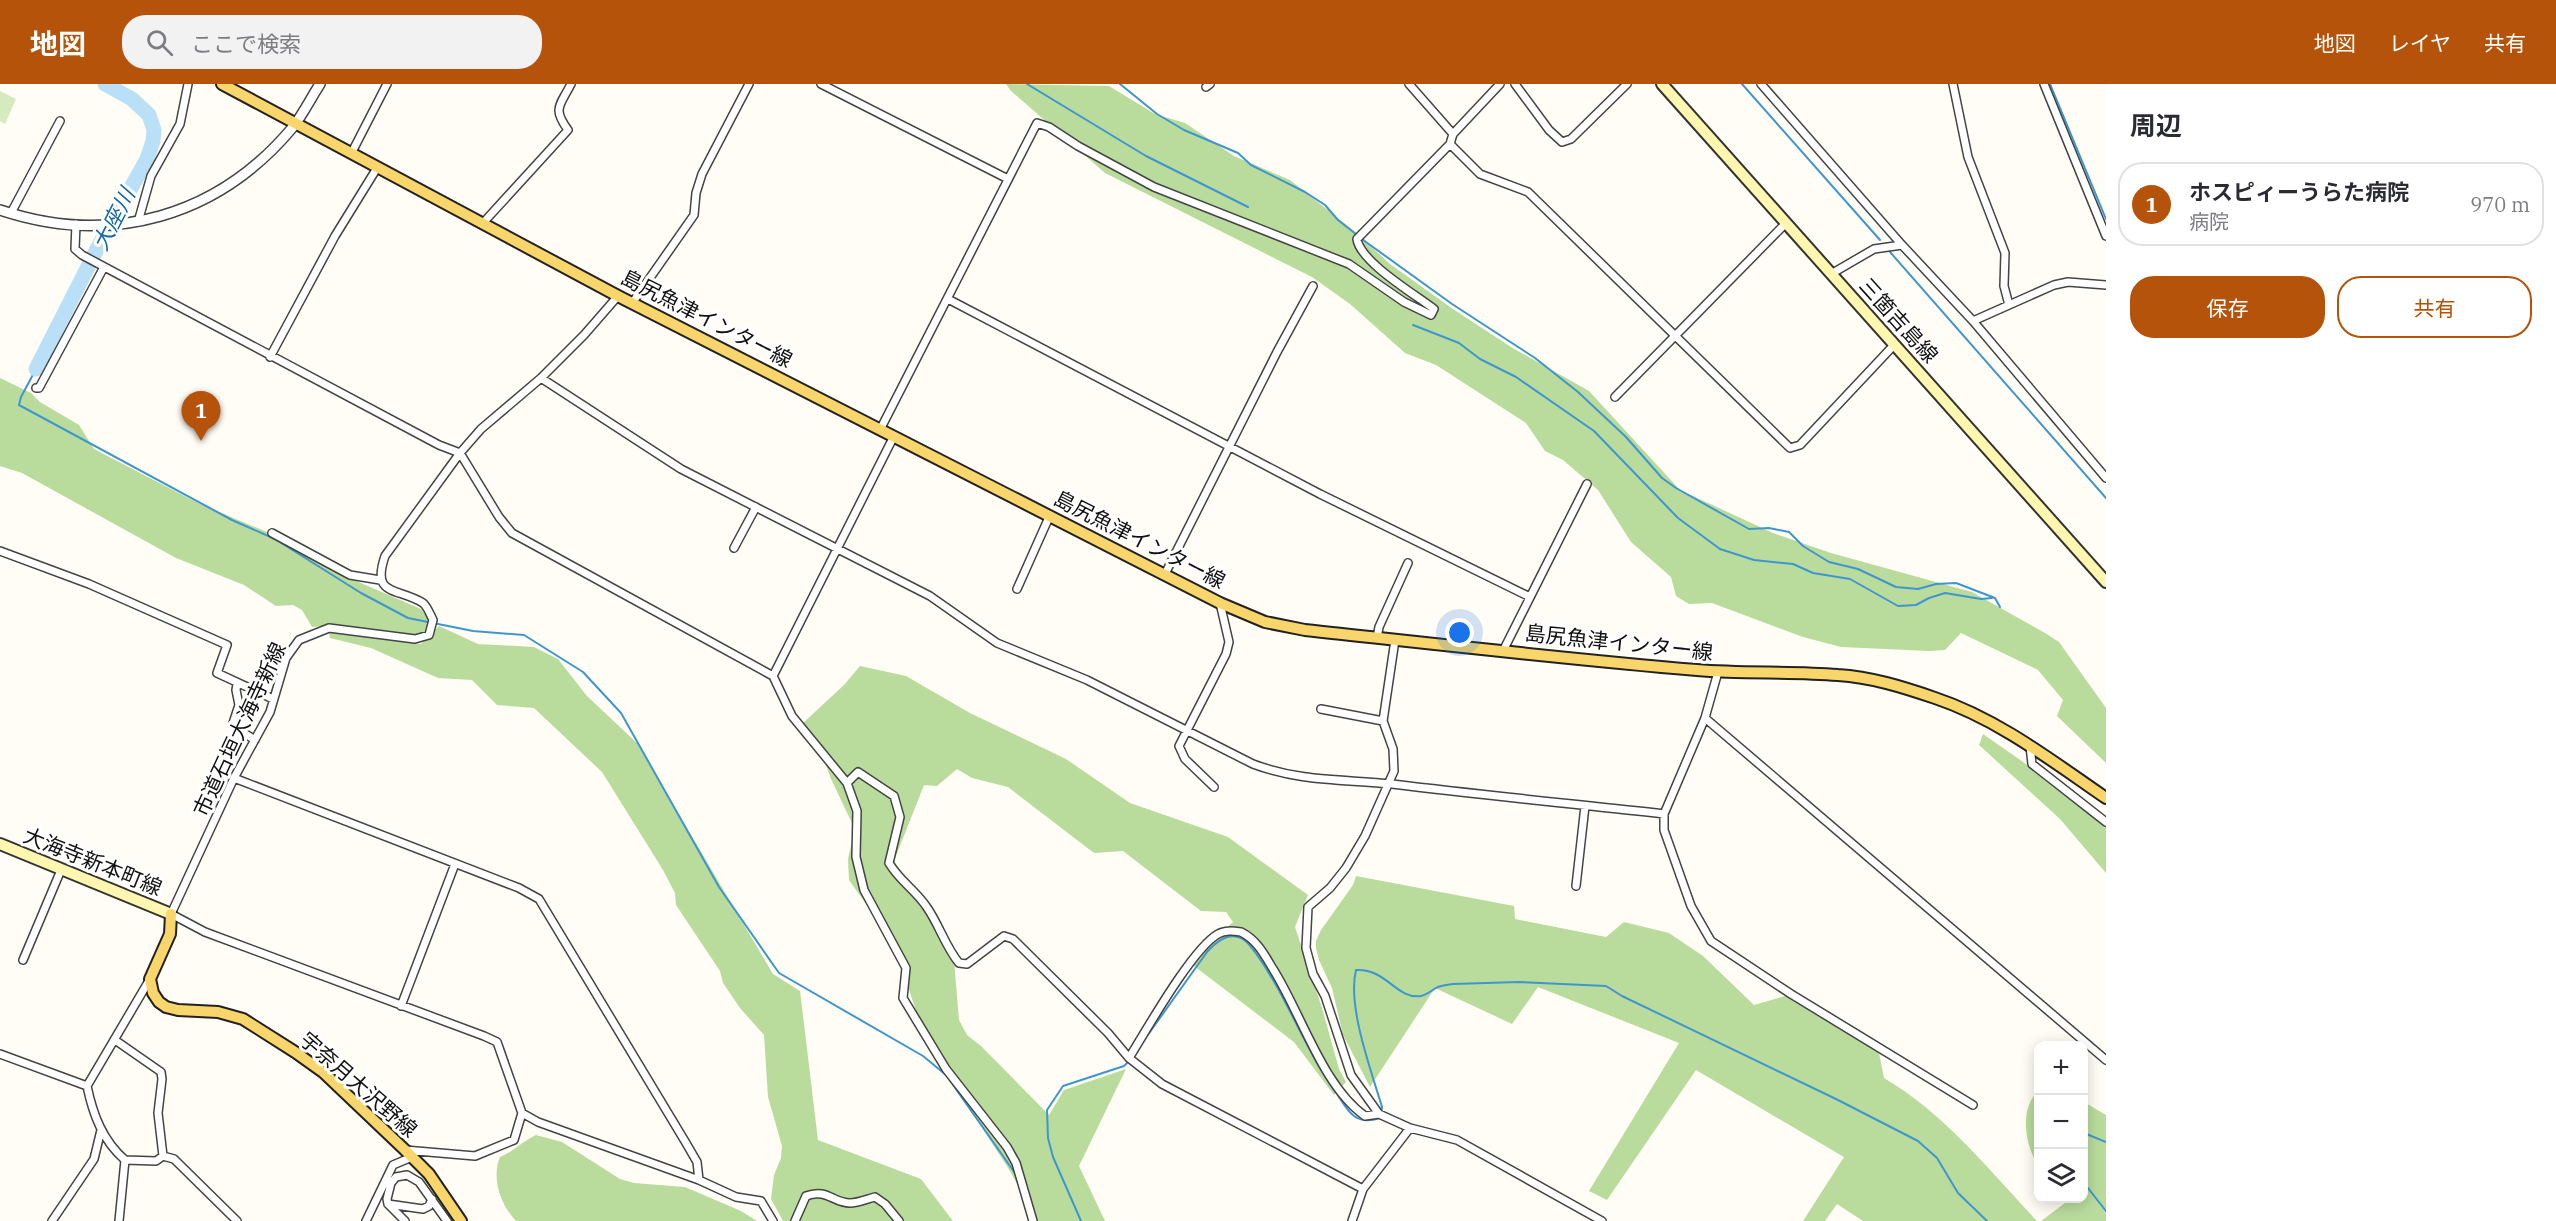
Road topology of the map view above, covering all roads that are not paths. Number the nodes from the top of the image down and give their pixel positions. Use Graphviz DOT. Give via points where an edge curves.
graph roads {
  1 [pos="188,84"];
  2 [pos="222,84"];
  3 [pos="320,84"];
  4 [pos="387,84"];
  5 [pos="571,84"];
  6 [pos="749,84"];
  7 [pos="821,84"];
  8 [pos="1409,84"];
  9 [pos="1500,84"];
  10 [pos="1515,84"];
  11 [pos="1627,84"];
  12 [pos="1662,84"];
  13 [pos="1761,84"];
  14 [pos="1953,84"];
  15 [pos="2044,84"];
  16 [pos="60,121"];
  17 [pos="295,124"];
  18 [pos="1453,134"];
  19 [pos="1450,144"];
  20 [pos="351,154"];
  21 [pos="377,168"];
  22 [pos="1008,179"];
  23 [pos="0,210"];
  24 [pos="11,213"];
  25 [pos="138,222"];
  26 [pos="483,223"];
  27 [pos="1786,223"];
  28 [pos="76,224"];
  29 [pos="2106,236"];
  30 [pos="1902,245"];
  31 [pos="102,266"];
  32 [pos="1831,274"];
  33 [pos="2106,285"];
  34 [pos="1313,286"];
  35 [pos="618,296"];
  36 [pos="948,299"];
  37 [pos="633,302"];
  38 [pos="2009,305"];
  39 [pos="1973,321"];
  40 [pos="1676,336"];
  41 [pos="1894,345"];
  42 [pos="270,357"];
  43 [pos="541,378"];
  44 [pos="36,388"];
  45 [pos="1615,397"];
  46 [pos="880,428"];
  47 [pos="894,436"];
  48 [pos="1231,446"];
  49 [pos="460,453"];
  50 [pos="2106,478"];
  51 [pos="1587,484"];
  52 [pos="756,507"];
  53 [pos="1050,516"];
  54 [pos="272,533"];
  55 [pos="734,548"];
  56 [pos="837,548"];
  57 [pos="0,551"];
  58 [pos="1408,563"];
  59 [pos="1165,574"];
  60 [pos="380,580"];
  61 [pos="2106,582"];
  62 [pos="1017,589"];
  63 [pos="1530,597"];
  64 [pos="1221,603"];
  65 [pos="1377,638"];
  66 [pos="1395,640"];
  67 [pos="1503,651"];
  68 [pos="1718,672"];
  69 [pos="773,676"];
  70 [pos="237,684"];
  71 [pos="273,699"];
  72 [pos="1321,709"];
  73 [pos="1705,717"];
  74 [pos="1383,721"];
  75 [pos="1185,729"];
  76 [pos="255,740"];
  77 [pos="2030,746"];
  78 [pos="234,778"];
  79 [pos="847,783"];
  80 [pos="1388,784"];
  81 [pos="1214,787"];
  82 [pos="2106,798"];
  83 [pos="1585,806"];
  84 [pos="1664,814"];
  85 [pos="2106,822"];
  86 [pos="0,844"];
  87 [pos="455,864"];
  88 [pos="62,870"];
  89 [pos="1576,886"];
  90 [pos="171,914"];
  91 [pos="23,960"];
  92 [pos="150,979"];
  93 [pos="401,1006"];
  94 [pos="115,1040"];
  95 [pos="0,1054"];
  96 [pos="1129,1058"];
  97 [pos="2106,1060"];
  98 [pos="87,1086"];
  99 [pos="1973,1105"];
  100 [pos="522,1113"];
  101 [pos="1379,1114"];
  102 [pos="1410,1128"];
  103 [pos="101,1130"];
  104 [pos="409,1153"];
  105 [pos="164,1156"];
  106 [pos="125,1160"];
  107 [pos="407,1175"];
  108 [pos="699,1180"];
  109 [pos="1362,1189"];
  110 [pos="432,1199"];
  111 [pos="388,1204"];
  112 [pos="52,1221"];
  113 [pos="119,1221"];
  114 [pos="237,1221"];
  115 [pos="366,1221"];
  116 [pos="405,1221"];
  117 [pos="447,1221"];
  118 [pos="461,1221"];
  119 [pos="773,1221"];
  120 [pos="795,1221"];
  121 [pos="899,1221"];
  122 [pos="1033,1221"];
  123 [pos="1352,1221"];
  124 [pos="1602,1221"];
  1 -- 25 [label="street" via="180,124 151,176"];
  2 -- 17 [label="main road, 島尻魚津インター線"];
  3 -- 17 [label="street"];
  4 -- 20 [label="street"];
  5 -- 26 [label="street" via="557,111 568,130"];
  6 -- 37 [label="street" via="702,174 694,215"];
  7 -- 22 [label="street"];
  8 -- 18 [label="street"];
  9 -- 18 [label="street"];
  10 -- 11 [label="street" via="1562,142 1571,139"];
  12 -- 27 [label="main road, 三箇吉島線"];
  13 -- 30 [label="street"];
  14 -- 38 [label="street" via="1968,157 2005,253 2004,286"];
  15 -- 29 [label="street"];
  16 -- 24 [label="street"];
  17 -- 20 [label="main road, 島尻魚津インター線"];
  17 -- 25 [label="street" via="248,171 208,197 187,208"];
  18 -- 19 [label="street"];
  19 -- 22 [label="street" via="1357,239 1358,246 1384,272 1434,309 1431,315 1404,302 1349,264 1154,187 1037,123"];
  19 -- 40 [label="street" via="1480,174 1528,192"];
  20 -- 21 [label="main road, 島尻魚津インター線"];
  21 -- 26 [label="main road, 島尻魚津インター線"];
  21 -- 42 [label="street"];
  22 -- 36 [label="street"];
  23 -- 24 [label="street"];
  24 -- 28 [label="street"];
  25 -- 28 [label="street"];
  26 -- 35 [label="main road, 島尻魚津インター線"];
  27 -- 32 [label="main road, 三箇吉島線"];
  27 -- 40 [label="street"];
  28 -- 31 [label="street" via="75,249"];
  30 -- 32 [label="street" via="1874,249"];
  30 -- 39 [label="street"];
  31 -- 42 [label="street"];
  31 -- 44 [label="street"];
  32 -- 41 [label="main road, 三箇吉島線"];
  33 -- 38 [label="street" via="2068,282"];
  34 -- 48 [label="street"];
  35 -- 37 [label="main road, 島尻魚津インター線"];
  35 -- 43 [label="street"];
  36 -- 46 [label="street"];
  36 -- 48 [label="street"];
  37 -- 46 [label="main road, 島尻魚津インター線"];
  38 -- 39 [label="street"];
  39 -- 50 [label="street"];
  40 -- 41 [label="street" via="1791,448 1800,446"];
  40 -- 45 [label="street"];
  41 -- 61 [label="main road, 三箇吉島線"];
  42 -- 49 [label="street"];
  43 -- 49 [label="street" via="481,429"];
  43 -- 52 [label="street" via="681,469"];
  46 -- 47 [label="main road, 島尻魚津インター線"];
  47 -- 53 [label="main road, 島尻魚津インター線"];
  47 -- 56 [label="street"];
  48 -- 59 [label="street"];
  48 -- 63 [label="street"];
  49 -- 60 [label="street" via="385,556"];
  49 -- 69 [label="street" via="512,533"];
  51 -- 63 [label="street"];
  52 -- 55 [label="street"];
  52 -- 56 [label="street"];
  53 -- 59 [label="main road, 島尻魚津インター線"];
  53 -- 62 [label="street"];
  54 -- 60 [label="street" via="350,575"];
  56 -- 69 [label="street"];
  56 -- 75 [label="street" via="930,596 997,643 1087,680"];
  57 -- 70 [label="street" via="89,584 227,645 217,673"];
  58 -- 65 [label="street"];
  59 -- 64 [label="main road, 島尻魚津インター線"];
  60 -- 71 [label="street, 市道石垣大海寺新線" via="386,588 425,604 433,620 429,635 415,639 329,628 314,633 299,640 286,658"];
  63 -- 67 [label="street"];
  64 -- 65 [label="main road, 島尻魚津インター線" via="1281,626"];
  64 -- 75 [label="street" via="1229,642 1226,654"];
  65 -- 66 [label="main road, 島尻魚津インター線"];
  66 -- 67 [label="main road, 島尻魚津インター線"];
  66 -- 74 [label="street"];
  67 -- 68 [label="main road, 島尻魚津インター線"];
  68 -- 73 [label="street"];
  68 -- 77 [label="main road, 島尻魚津インター線" via="1838,675 1880,681 1977,715"];
  69 -- 79 [label="street" via="792,716"];
  70 -- 71 [label="street"];
  70 -- 76 [label="street" via="239,705 233,723"];
  71 -- 76 [label="street, 市道石垣大海寺新線"];
  72 -- 74 [label="street"];
  73 -- 84 [label="street"];
  73 -- 97 [label="street"];
  74 -- 80 [label="street" via="1393,749 1394,771"];
  75 -- 80 [label="street" via="1279,774"];
  75 -- 81 [label="street" via="1180,752"];
  76 -- 78 [label="street, 市道石垣大海寺新線"];
  77 -- 82 [label="main road, 島尻魚津インター線"];
  77 -- 85 [label="street" via="2032,764"];
  78 -- 87 [label="street"];
  78 -- 90 [label="street, 市道石垣大海寺新線"];
  79 -- 96 [label="street" via="858,772 894,796 900,817 889,862 896,876 925,904 959,963 968,964 1004,936 1013,939"];
  79 -- 122 [label="street" via="857,811 856,857 864,890 906,968 903,998 946,1070 1007,1147 1016,1163"];
  80 -- 83 [label="street"];
  80 -- 101 [label="street" via="1346,868 1308,907 1306,918 1306,948 1313,974 1325,996 1352,1075"];
  83 -- 84 [label="street"];
  83 -- 89 [label="street"];
  84 -- 99 [label="street" via="1664,830 1691,906 1711,941"];
  86 -- 88 [label="main road, 大海寺新本町線"];
  87 -- 93 [label="street"];
  87 -- 108 [label="street" via="538,899 697,1162"];
  88 -- 90 [label="main road, 大海寺新本町線"];
  88 -- 91 [label="street"];
  90 -- 92 [label="main road" via="171,934"];
  90 -- 93 [label="street" via="205,932"];
  92 -- 94 [label="street"];
  92 -- 104 [label="main road, 宇奈月大沢野線" via="153,993 166,1007 218,1012 243,1019 276,1038 323,1072"];
  93 -- 100 [label="street" via="496,1042"];
  94 -- 98 [label="street"];
  94 -- 105 [label="street" via="161,1072 158,1113"];
  95 -- 98 [label="street"];
  96 -- 101 [label="street" via="1207,943 1219,934 1241,932 1258,944 1286,990 1329,1077 1354,1109 1365,1116"];
  96 -- 109 [label="street" via="1162,1084"];
  98 -- 103 [label="street"];
  100 -- 104 [label="street" via="514,1140 475,1156"];
  100 -- 108 [label="street"];
  101 -- 102 [label="street"];
  102 -- 109 [label="street"];
  102 -- 124 [label="street" via="1456,1140"];
  103 -- 106 [label="street"];
  103 -- 112 [label="street" via="94,1159"];
  104 -- 107 [label="street"];
  104 -- 115 [label="street" via="393,1165"];
  104 -- 118 [label="main road, 宇奈月大沢野線" via="429,1174"];
  105 -- 106 [label="street" via="156,1161"];
  105 -- 114 [label="street" via="174,1159"];
  106 -- 113 [label="street"];
  107 -- 110 [label="street" via="419,1182"];
  107 -- 111 [label="street" via="396,1177 391,1183"];
  108 -- 119 [label="street" via="736,1197 761,1201"];
  109 -- 123 [label="street"];
  110 -- 111 [label="street" via="423,1209"];
  110 -- 117 [label="street"];
  111 -- 116 [label="street"];
  120 -- 121 [label="street" via="806,1196 814,1193 849,1203 875,1197"];
}
